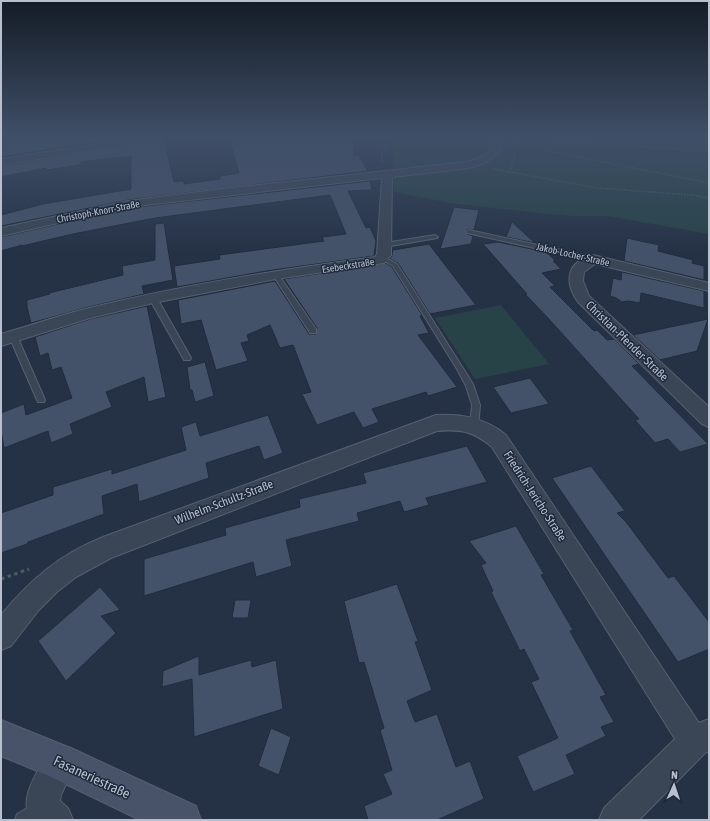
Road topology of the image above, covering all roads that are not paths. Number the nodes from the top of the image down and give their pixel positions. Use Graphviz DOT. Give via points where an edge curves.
graph roads {
  1 [pos="372,175"];
  2 [pos="384,175"];
  3 [pos="1,232"];
  4 [pos="469,232"];
  5 [pos="435,237"];
  6 [pos="383,251"];
  7 [pos="593,259"];
  8 [pos="276,275"];
  9 [pos="709,287"];
  10 [pos="153,298"];
  11 [pos="313,331"];
  12 [pos="7,338"];
  13 [pos="187,358"];
  14 [pos="41,400"];
  15 [pos="709,419"];
  16 [pos="475,425"];
  17 [pos="1,636"];
  18 [pos="1,738"];
  19 [pos="701,738"];
  20 [pos="60,762"];
  21 [pos="40,816"];
  22 [pos="182,820"];
  23 [pos="616,820"];
  1 -- 3 [label="street, Christoph-Knorr-Straße" via="128,204"];
  2 -- 6 [label="street, Esebeckstraße"];
  4 -- 7 [label="lane, Jakob-Locher-Straße"];
  5 -- 6 [label="lane"];
  6 -- 8 [label="street, Esebeckstraße" via="374,262"];
  6 -- 16 [label="lane" via="395,265 470,386 476,405"];
  7 -- 9 [label="street, Jakob-Locher-Straße"];
  7 -- 15 [label="street, Christian-Pfender-Straße" via="578,269 574,278 576,289 583,299"];
  8 -- 10 [label="street, Esebeckstraße"];
  8 -- 11 [label="lane"];
  10 -- 12 [label="street, Esebeckstraße" via="86,314"];
  10 -- 13 [label="lane"];
  12 -- 14 [label="lane, Esebeckstraße"];
  16 -- 17 [label="street, Wilhelm-Schultz-Straße" via="436,423 103,549 49,582"];
  16 -- 19 [label="street, Friedrich-Jericho-Straße" via="499,441"];
  18 -- 20 [label="street, Fasaneriestraße"];
  19 -- 23 [label="street"];
  20 -- 21 [label="street" via="46,792"];
  20 -- 22 [label="street, Fasaneriestraße"];
}
